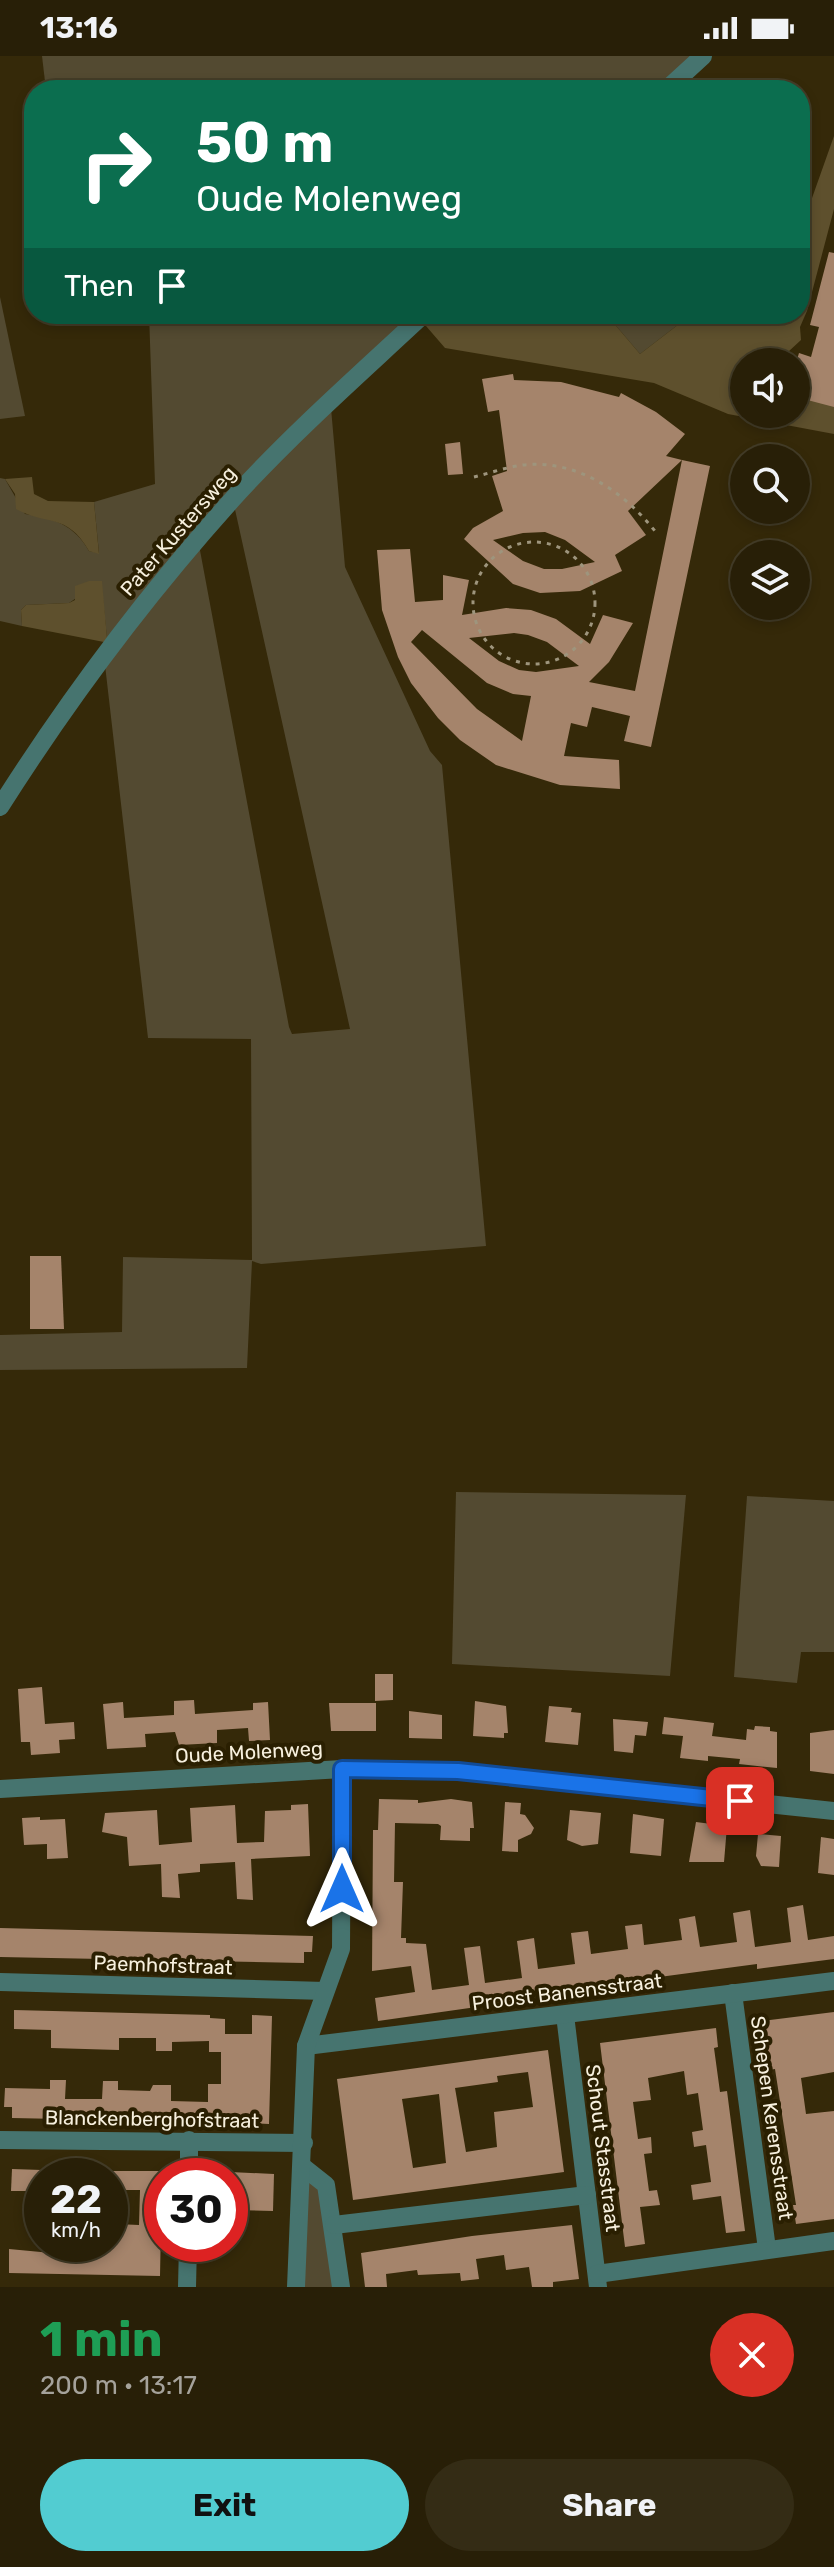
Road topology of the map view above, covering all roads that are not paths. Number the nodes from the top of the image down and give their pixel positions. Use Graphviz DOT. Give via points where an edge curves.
graph roads {
  1 [pos="703,56"];
  2 [pos="677,80"];
  3 [pos="413,324"];
  4 [pos="0,807"];
  5 [pos="342,1769"];
  6 [pos="0,1789"];
  7 [pos="834,1811"];
  8 [pos="834,1981"];
  9 [pos="0,1982"];
  10 [pos="325,1991"];
  11 [pos="733,1993"];
  12 [pos="565,2015"];
  13 [pos="306,2046"];
  14 [pos="0,2140"];
  15 [pos="189,2140"];
  16 [pos="304,2143"];
  17 [pos="189,2158"];
  18 [pos="302,2166"];
  19 [pos="587,2195"];
  20 [pos="334,2225"];
  21 [pos="834,2241"];
  22 [pos="767,2249"];
  23 [pos="188,2262"];
  24 [pos="598,2280"];
  25 [pos="187,2287"];
  26 [pos="296,2287"];
  27 [pos="341,2287"];
  1 -- 2 [label="street"];
  3 -- 4 [label="street, Pater Kustersweg" via="284,445 173,567 67,706"];
  5 -- 6 [label="street, Oude Molenweg"];
  5 -- 7 [label="street, Oude Molenweg" via="458,1771"];
  5 -- 10 [label="street" via="341,1949"];
  8 -- 11 [label="street, Proost Banensstraat"];
  9 -- 10 [label="street, Paemhofstraat"];
  10 -- 13 [label="street"];
  11 -- 12 [label="street, Proost Banensstraat"];
  11 -- 22 [label="street, Schepen Kerensstraat"];
  12 -- 13 [label="street, Proost Banensstraat"];
  12 -- 19 [label="street, Schout Stasstraat"];
  13 -- 16 [label="street"];
  14 -- 15 [label="street, Blanckenberghofstraat"];
  15 -- 16 [label="street, Blanckenberghofstraat"];
  15 -- 17 [label="street"];
  16 -- 18 [label="street"];
  18 -- 20 [label="street" via="324,2181"];
  18 -- 26 [label="street"];
  19 -- 20 [label="street"];
  19 -- 24 [label="street, Schout Stasstraat"];
  20 -- 27 [label="street"];
  21 -- 22 [label="street"];
  22 -- 24 [label="street"];
  23 -- 25 [label="street"];
}
